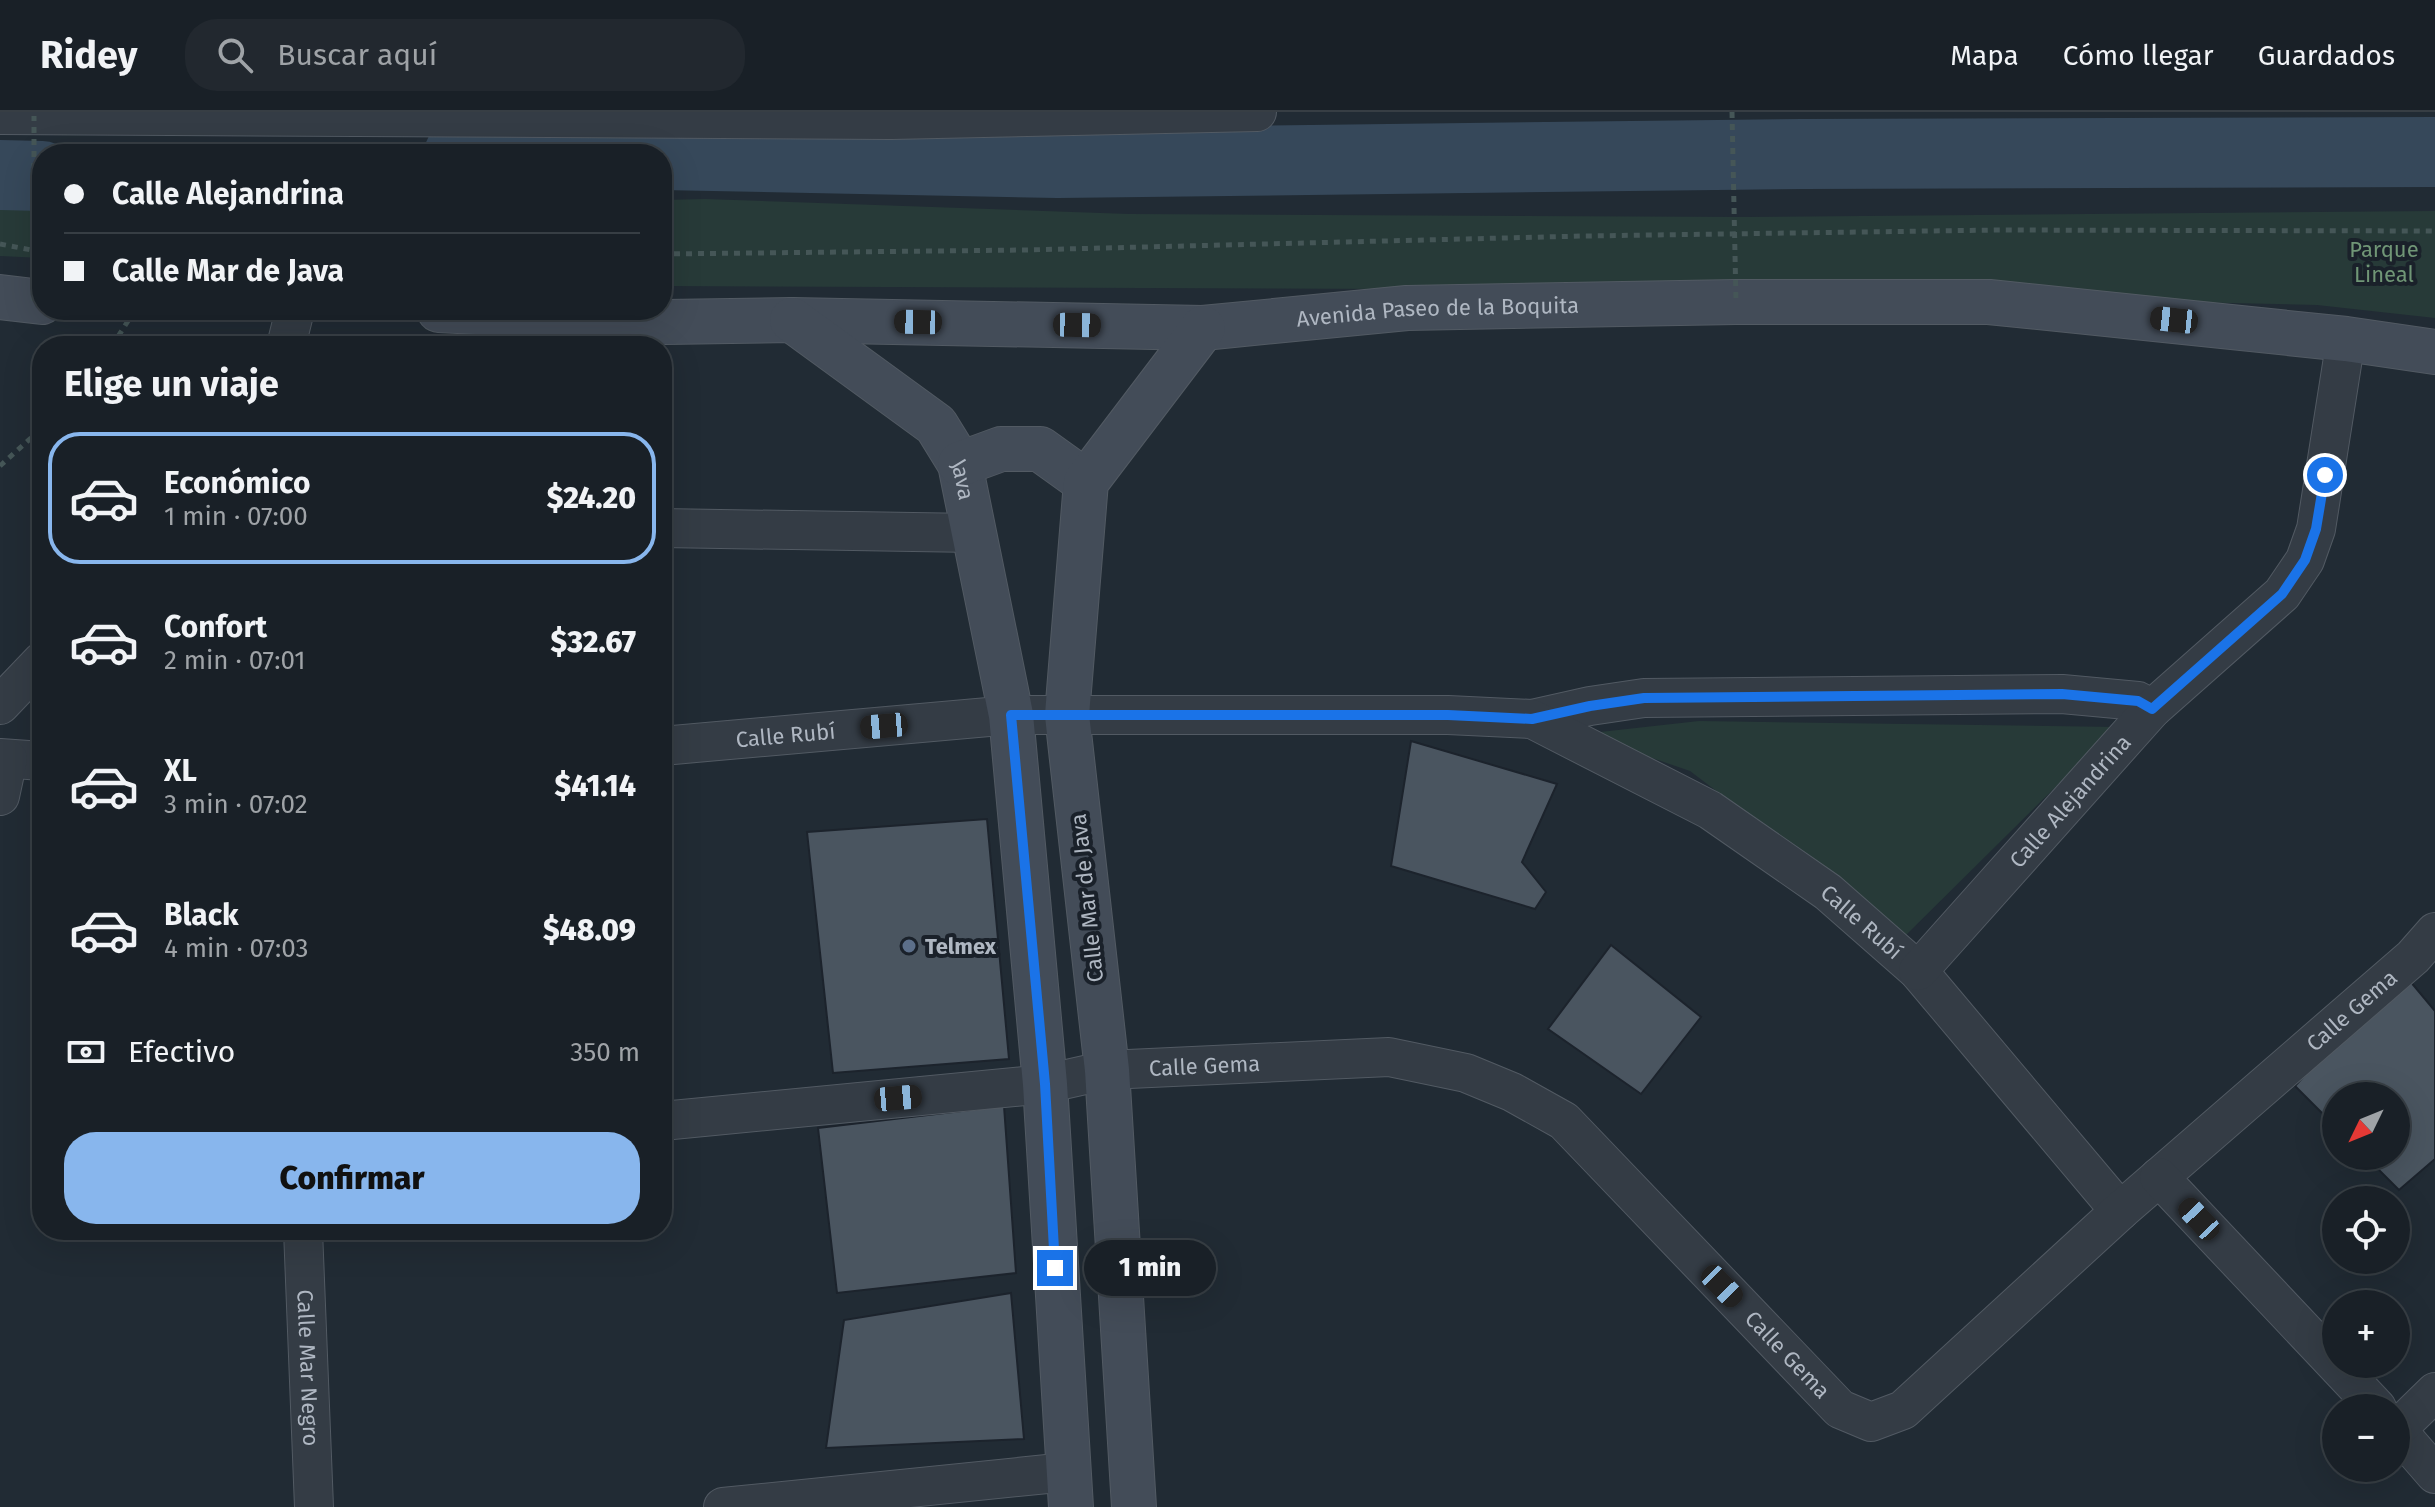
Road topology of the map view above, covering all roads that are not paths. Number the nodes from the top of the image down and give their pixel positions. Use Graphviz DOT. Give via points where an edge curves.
graph roads {
  1 [pos="1257,112"];
  2 [pos="17,115"];
  3 [pos="628,320"];
  4 [pos="792,320"];
  5 [pos="1203,328"];
  6 [pos="2346,339"];
  7 [pos="2435,352"];
  8 [pos="960,464"];
  9 [pos="1086,482"];
  10 [pos="672,528"];
  11 [pos="974,533"];
  12 [pos="32,671"];
  13 [pos="0,705"];
  14 [pos="2152,709"];
  15 [pos="1011,715"];
  16 [pos="1067,715"];
  17 [pos="1532,719"];
  18 [pos="672,745"];
  19 [pos="17,759"];
  20 [pos="0,796"];
  21 [pos="2428,957"];
  22 [pos="1918,971"];
  23 [pos="1107,1070"];
  24 [pos="1045,1084"];
  25 [pos="672,1120"];
  26 [pos="2159,1177"];
  27 [pos="2120,1211"];
  28 [pos="303,1240"];
  29 [pos="2435,1392"];
  30 [pos="2364,1394"];
  31 [pos="2410,1416"];
  32 [pos="2410,1445"];
  33 [pos="2435,1474"];
  34 [pos="1069,1490"];
  35 [pos="314,1507"];
  36 [pos="723,1507"];
  37 [pos="1134,1507"];
  1 -- 2 [label="street" via="891,120"];
  3 -- 4 [label="street, Avenida Paseo de la Boquita"];
  4 -- 5 [label="street, Avenida Paseo de la Boquita"];
  4 -- 8 [label="street, Java" via="936,425"];
  5 -- 6 [label="street, Avenida Paseo de la Boquita" via="1407,308 1989,302"];
  5 -- 9 [label="street"];
  6 -- 7 [label="street, Avenida Paseo de la Boquita"];
  6 -- 14 [label="street, Calle Alejandrina" via="2316,529 2305,560 2282,594"];
  8 -- 9 [label="street" via="1001,449 1040,449"];
  8 -- 11 [label="street, Java"];
  9 -- 16 [label="street, Calle Mar de Java"];
  10 -- 11 [label="street"];
  11 -- 15 [label="street, Java"];
  12 -- 13 [label="street"];
  14 -- 17 [label="street, Calle Rubí" via="2138,701 2062,694 1644,698"];
  14 -- 22 [label="street, Calle Alejandrina"];
  15 -- 16 [label="street, Calle Rubí"];
  15 -- 18 [label="street, Calle Rubí"];
  15 -- 24 [label="street"];
  16 -- 17 [label="street, Calle Rubí"];
  16 -- 23 [label="street, Calle Mar de Java"];
  17 -- 22 [label="street, Calle Rubí" via="1710,810 1828,892"];
  19 -- 20 [label="street"];
  21 -- 26 [label="street, Calle Gema"];
  22 -- 27 [label="street, Calle Rubí"];
  23 -- 24 [label="street, Calle Gema"];
  23 -- 27 [label="street, Calle Gema" via="1389,1057 1466,1073 1512,1092 1564,1121 1840,1409 1871,1422 1903,1410"];
  23 -- 37 [label="street, Calle Mar de Java"];
  24 -- 25 [label="street, Calle Gema"];
  24 -- 34 [label="street"];
  26 -- 27 [label="street, Calle Gema"];
  26 -- 30 [label="street"];
  28 -- 35 [label="street, Calle Mar Negro"];
  29 -- 31 [label="street"];
  32 -- 33 [label="street"];
  34 -- 36 [label="street"];
}
